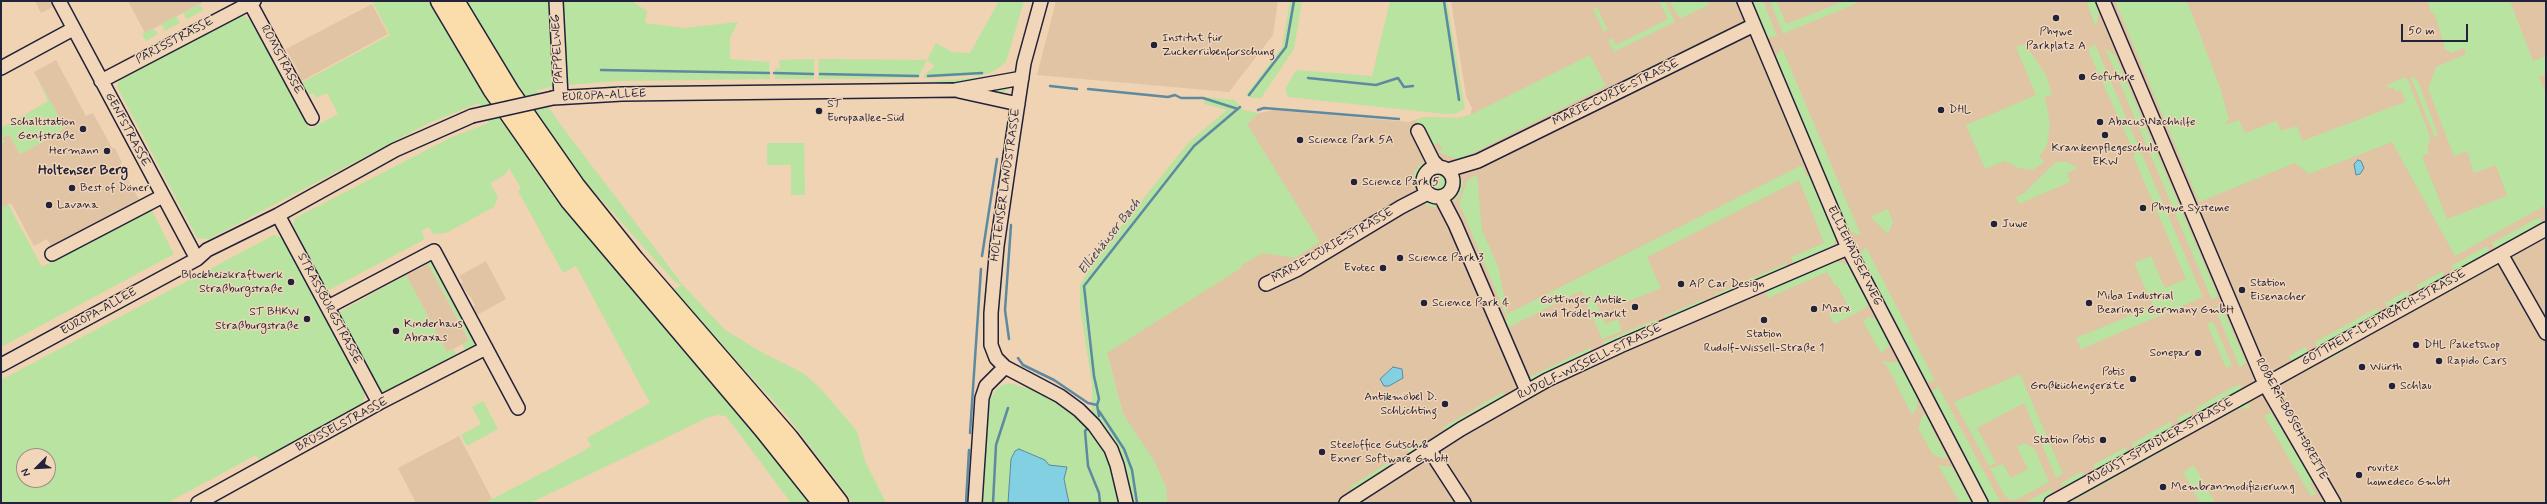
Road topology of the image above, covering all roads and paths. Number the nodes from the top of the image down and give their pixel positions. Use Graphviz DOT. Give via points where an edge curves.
graph roads {
  1 [pos="59,1"];
  2 [pos="251,1"];
  3 [pos="440,1"];
  4 [pos="455,1"];
  5 [pos="556,1"];
  6 [pos="1041,1"];
  7 [pos="1744,1"];
  8 [pos="2103,1"];
  9 [pos="1754,25"];
  10 [pos="73,29"];
  11 [pos="1,68"];
  12 [pos="1022,78"];
  13 [pos="101,80"];
  14 [pos="955,90"];
  15 [pos="557,98"];
  16 [pos="1018,104"];
  17 [pos="312,118"];
  18 [pos="1420,135"];
  19 [pos="1442,171"];
  20 [pos="1435,192"];
  21 [pos="163,196"];
  22 [pos="278,215"];
  23 [pos="2546,229"];
  24 [pos="1848,248"];
  25 [pos="52,254"];
  26 [pos="2501,254"];
  27 [pos="197,258"];
  28 [pos="1266,284"];
  29 [pos="657,285"];
  30 [pos="328,307"];
  31 [pos="2546,333"];
  32 [pos="486,348"];
  33 [pos="1,365"];
  34 [pos="1005,367"];
  35 [pos="719,377"];
  36 [pos="2266,383"];
  37 [pos="1527,391"];
  38 [pos="379,403"];
  39 [pos="518,408"];
  40 [pos="1428,449"];
  41 [pos="198,503"];
  42 [pos="822,503"];
  43 [pos="839,503"];
  44 [pos="976,503"];
  45 [pos="1126,503"];
  46 [pos="1346,503"];
  47 [pos="1464,503"];
  48 [pos="1981,503"];
  49 [pos="2051,503"];
  50 [pos="2334,503"];
  51 [pos="2339,503"];
  1 -- 10 [label="street, GENFSTRASSE"];
  2 -- 13 [label="street, PARISSTRASSE"];
  2 -- 17 [label="street, ROMSTRASSE"];
  3 -- 35 [label="highway" via="492,89 554,179 619,261"];
  4 -- 29 [label="highway" via="499,75 546,146 604,222"];
  5 -- 15 [label="street, PAPPELWEG"];
  6 -- 12 [label="street, HOLTENSER LANDSTRASSE"];
  7 -- 9 [label="street, ELLIEHÄUSER WEG"];
  8 -- 36 [label="street, ROBERT-BOSCH-BREITE"];
  9 -- 19 [label="street, MARIE-CURIE-STRASSE" via="1478,161"];
  9 -- 24 [label="street, ELLIEHÄUSER WEG"];
  10 -- 11 [label="street"];
  10 -- 13 [label="street, GENFSTRASSE"];
  12 -- 14 [label="street, EUROPA-ALLEE"];
  12 -- 16 [label="street, HOLTENSER LANDSTRASSE"];
  13 -- 21 [label="street, GENFSTRASSE"];
  14 -- 15 [label="street, EUROPA-ALLEE" via="715,92"];
  14 -- 16 [label="street, EUROPA-ALLEE"];
  15 -- 22 [label="street, EUROPA-ALLEE, bridge" via="472,116 401,147"];
  16 -- 34 [label="street, HOLTENSER LANDSTRASSE" via="997,246 991,313 992,349"];
  18 -- 19 [label="street" via="1433,161"];
  19 -- 20 [label="street" via="1424,176"];
  19 -- 20 [label="street" via="1453,187"];
  20 -- 28 [label="street, MARIE-CURIE-STRASSE" via="1401,206 1298,269"];
  20 -- 37 [label="street" via="1455,224"];
  21 -- 25 [label="street"];
  21 -- 27 [label="street, GENFSTRASSE"];
  22 -- 27 [label="street, EUROPA-ALLEE" via="207,250"];
  22 -- 30 [label="street, STRASSBURGSTRASSE"];
  23 -- 26 [label="street, GOTTHELF-LEIMBACH-STRASSE"];
  24 -- 37 [label="street, RUDOLF-WISSELL-STRASSE" via="1620,346"];
  24 -- 48 [label="street, ELLIEHÄUSER WEG"];
  26 -- 31 [label="street"];
  26 -- 36 [label="street, GOTTHELF-LEIMBACH-STRASSE"];
  27 -- 33 [label="street, EUROPA-ALLEE"];
  29 -- 35 [label="highway"];
  29 -- 43 [label="highway" via="757,400"];
  30 -- 32 [label="street" via="434,251"];
  30 -- 38 [label="street, STRASSBURGSTRASSE"];
  32 -- 38 [label="street, BRÜSSELSTRASSE"];
  32 -- 39 [label="street"];
  34 -- 44 [label="street" via="983,391"];
  34 -- 45 [label="street" via="1060,396 1090,421 1114,457"];
  35 -- 42 [label="highway"];
  36 -- 49 [label="street, AUGUST-SPINDLER-STRASSE"];
  36 -- 50 [label="street, ROBERT-BOSCH-BREITE"];
  36 -- 51 [label="street, ROBERT-BOSCH-BREITE"];
  37 -- 40 [label="street, RUDOLF-WISSELL-STRASSE"];
  38 -- 41 [label="street, BRÜSSELSTRASSE"];
  40 -- 46 [label="street, RUDOLF-WISSELL-STRASSE"];
  40 -- 47 [label="street"];
}
